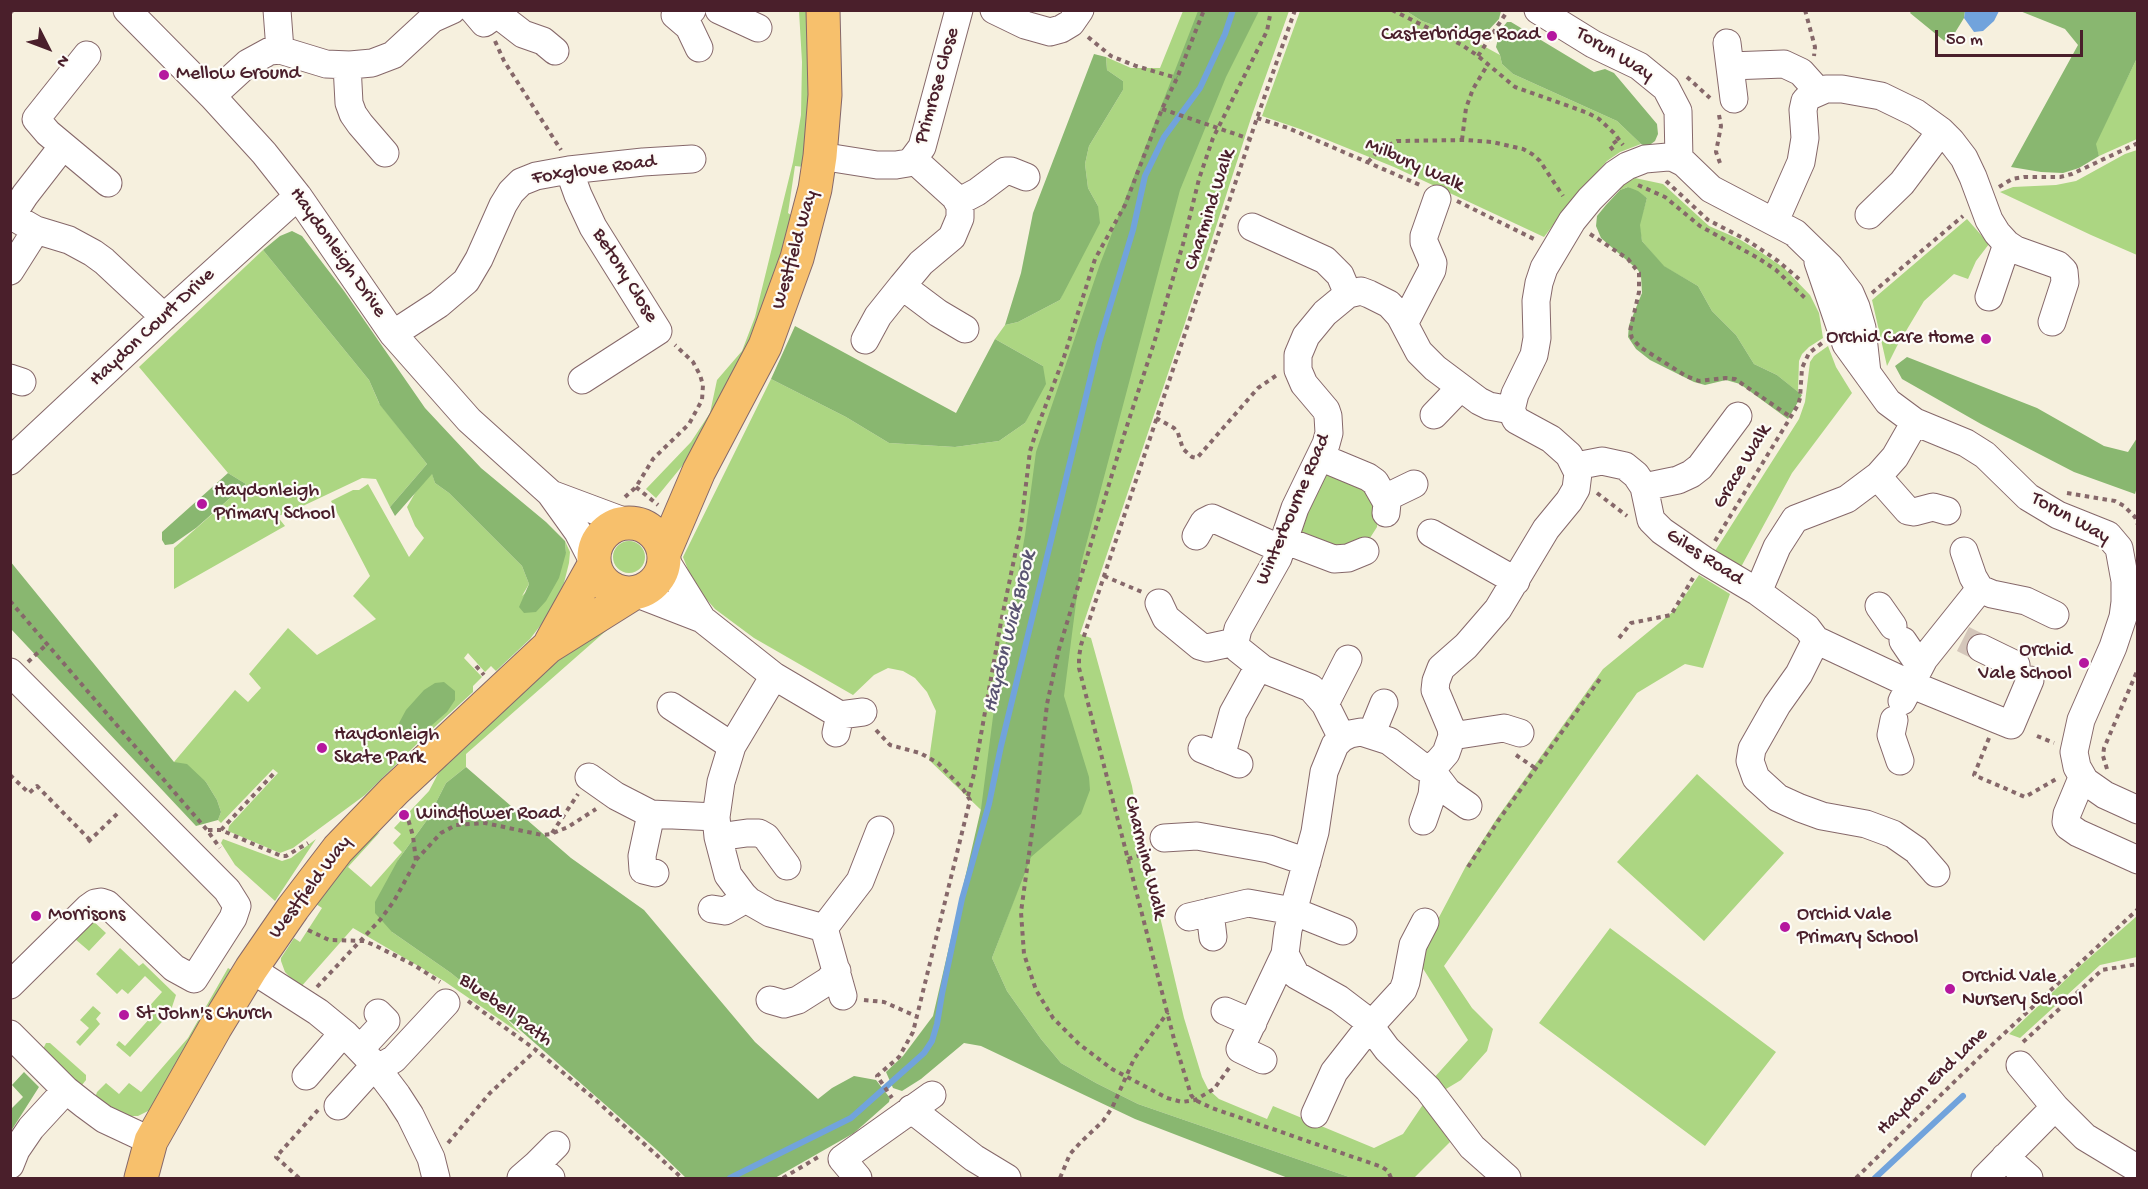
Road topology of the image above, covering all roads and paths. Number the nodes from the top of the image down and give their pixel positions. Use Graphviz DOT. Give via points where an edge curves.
graph roads {
  1 [pos="127,10"];
  2 [pos="277,10"];
  3 [pos="452,10"];
  4 [pos="718,10"];
  5 [pos="823,10"];
  6 [pos="959,10"];
  7 [pos="994,10"];
  8 [pos="1204,10"];
  9 [pos="1271,10"];
  10 [pos="1295,10"];
  11 [pos="1392,10"];
  12 [pos="1508,10"];
  13 [pos="1538,10"];
  14 [pos="1805,10"];
  15 [pos="678,12"];
  16 [pos="478,17"];
  17 [pos="1076,17"];
  18 [pos="758,28"];
  19 [pos="699,48"];
  20 [pos="280,50"];
  21 [pos="555,51"];
  22 [pos="87,55"];
  23 [pos="1478,56"];
  24 [pos="1488,64"];
  25 [pos="347,65"];
  26 [pos="1177,78"];
  27 [pos="2138,88"];
  28 [pos="1822,90"];
  29 [pos="212,96"];
  30 [pos="1734,99"];
  31 [pos="1162,109"];
  32 [pos="1257,118"];
  33 [pos="2138,123"];
  34 [pos="1218,129"];
  35 [pos="1941,131"];
  36 [pos="55,139"];
  37 [pos="1250,139"];
  38 [pos="1462,140"];
  39 [pos="385,153"];
  40 [pos="820,156"];
  41 [pos="692,159"];
  42 [pos="913,159"];
  43 [pos="1680,160"];
  44 [pos="1368,162"];
  45 [pos="1630,165"];
  46 [pos="569,170"];
  47 [pos="1026,177"];
  48 [pos="108,183"];
  49 [pos="298,196"];
  50 [pos="1440,196"];
  51 [pos="958,202"];
  52 [pos="11,215"];
  53 [pos="1869,215"];
  54 [pos="1574,219"];
  55 [pos="1775,221"];
  56 [pos="1252,226"];
  57 [pos="36,231"];
  58 [pos="2007,244"];
  59 [pos="1554,251"];
  60 [pos="1815,253"];
  61 [pos="10,271"];
  62 [pos="1804,284"];
  63 [pos="902,286"];
  64 [pos="1348,294"];
  65 [pos="1989,297"];
  66 [pos="1807,301"];
  67 [pos="164,316"];
  68 [pos="1831,321"];
  69 [pos="1405,322"];
  70 [pos="2052,322"];
  71 [pos="965,329"];
  72 [pos="658,331"];
  73 [pos="393,334"];
  74 [pos="865,340"];
  75 [pos="1297,362"];
  76 [pos="1867,372"];
  77 [pos="582,380"];
  78 [pos="1460,388"];
  79 [pos="1511,410"];
  80 [pos="1434,415"];
  81 [pos="1738,416"];
  82 [pos="1791,417"];
  83 [pos="1156,418"];
  84 [pos="1915,422"];
  85 [pos="1320,457"];
  86 [pos="10,461"];
  87 [pos="1576,466"];
  88 [pos="699,471"];
  89 [pos="1878,477"];
  90 [pos="1414,484"];
  91 [pos="1644,487"];
  92 [pos="550,494"];
  93 [pos="590,509"];
  94 [pos="1947,511"];
  95 [pos="2135,517"];
  96 [pos="629,522"];
  97 [pos="2138,525"];
  98 [pos="1431,533"];
  99 [pos="1196,536"];
  100 [pos="1283,545"];
  101 [pos="1365,551"];
  102 [pos="1964,551"];
  103 [pos="664,555"];
  104 [pos="1704,560"];
  105 [pos="594,563"];
  106 [pos="1104,576"];
  107 [pos="1516,581"];
  108 [pos="1980,589"];
  109 [pos="1758,592"];
  110 [pos="634,593"];
  111 [pos="10,601"];
  112 [pos="1159,603"];
  113 [pos="2055,615"];
  114 [pos="702,619"];
  115 [pos="1891,624"];
  116 [pos="1619,638"];
  117 [pos="1963,639"];
  118 [pos="1816,640"];
  119 [pos="1235,642"];
  120 [pos="548,647"];
  121 [pos="1348,659"];
  122 [pos="1259,666"];
  123 [pos="2138,669"];
  124 [pos="10,672"];
  125 [pos="774,676"];
  126 [pos="1602,676"];
  127 [pos="1906,693"];
  128 [pos="1384,703"];
  129 [pos="1325,704"];
  130 [pos="671,706"];
  131 [pos="1997,719"];
  132 [pos="846,720"];
  133 [pos="1521,733"];
  134 [pos="1371,735"];
  135 [pos="1452,736"];
  136 [pos="1342,738"];
  137 [pos="732,746"];
  138 [pos="1221,757"];
  139 [pos="1900,761"];
  140 [pos="1435,770"];
  141 [pos="276,771"];
  142 [pos="2079,773"];
  143 [pos="2110,774"];
  144 [pos="10,775"];
  145 [pos="588,779"];
  146 [pos="394,790"];
  147 [pos="616,796"];
  148 [pos="968,796"];
  149 [pos="1468,806"];
  150 [pos="2138,810"];
  151 [pos="651,814"];
  152 [pos="1423,821"];
  153 [pos="717,827"];
  154 [pos="222,830"];
  155 [pos="880,830"];
  156 [pos="551,834"];
  157 [pos="315,838"];
  158 [pos="1164,838"];
  159 [pos="90,840"];
  160 [pos="1930,854"];
  161 [pos="2138,860"];
  162 [pos="416,861"];
  163 [pos="1306,862"];
  164 [pos="787,866"];
  165 [pos="1468,867"];
  166 [pos="655,873"];
  167 [pos="743,895"];
  168 [pos="712,909"];
  169 [pos="2138,909"];
  170 [pos="1293,911"];
  171 [pos="1204,922"];
  172 [pos="1425,922"];
  173 [pos="824,928"];
  174 [pos="308,930"];
  175 [pos="1342,932"];
  176 [pos="360,941"];
  177 [pos="1285,954"];
  178 [pos="2138,964"];
  179 [pos="251,969"];
  180 [pos="840,984"];
  181 [pos="10,985"];
  182 [pos="451,995"];
  183 [pos="770,1000"];
  184 [pos="304,1002"];
  185 [pos="1226,1011"];
  186 [pos="1168,1012"];
  187 [pos="378,1013"];
  188 [pos="918,1017"];
  189 [pos="1253,1023"];
  190 [pos="1370,1026"];
  191 [pos="10,1034"];
  192 [pos="536,1050"];
  193 [pos="364,1054"];
  194 [pos="1252,1054"];
  195 [pos="2019,1056"];
  196 [pos="306,1076"];
  197 [pos="1126,1076"];
  198 [pos="66,1090"];
  199 [pos="1195,1100"];
  200 [pos="913,1102"];
  201 [pos="330,1106"];
  202 [pos="2055,1107"];
  203 [pos="1315,1114"];
  204 [pos="151,1141"];
  205 [pos="556,1145"];
  206 [pos="2005,1157"];
  207 [pos="10,1165"];
  208 [pos="850,1169"];
  209 [pos="2137,1169"];
  210 [pos="438,1173"];
  211 [pos="536,1174"];
  212 [pos="141,1179"];
  213 [pos="299,1179"];
  214 [pos="682,1179"];
  215 [pos="1007,1179"];
  216 [pos="1060,1179"];
  217 [pos="1391,1179"];
  218 [pos="1507,1179"];
  219 [pos="1856,1179"];
  220 [pos="1985,1179"];
  221 [pos="2029,1179"];
  222 [pos="2132,1179"];
  1 -- 29 [label="street, Haydonleigh Drive"];
  2 -- 20 [label="street"];
  3 -- 25 [label="street" via="432,19 393,55 372,63"];
  4 -- 18 [label="street"];
  5 -- 40 [label="main road, Westfield Way" via="825,95"];
  6 -- 42 [label="street, Primrose Close" via="922,147"];
  7 -- 17 [label="street" via="1050,32"];
  8 -- 26 [label="path"];
  9 -- 34 [label="path" via="1255,58"];
  10 -- 32 [label="path, Charmind Walk"];
  11 -- 23 [label="path"];
  12 -- 23 [label="path"];
  13 -- 43 [label="street, Torun Way" via="1593,44 1639,66 1666,88 1678,111"];
  14 -- 28 [label="path" via="1815,47 1813,68"];
  15 -- 19 [label="street"];
  16 -- 21 [label="street" via="501,17"];
  16 -- 46 [label="path" via="489,28 509,70 562,152"];
  17 -- 26 [label="path" via="1111,56"];
  20 -- 25 [label="street" via="326,64"];
  20 -- 29 [label="street" via="248,63"];
  22 -- 36 [label="street" via="36,119"];
  23 -- 24 [label="path"];
  24 -- 38 [label="path" via="1466,108"];
  24 -- 45 [label="path" via="1515,87 1599,119 1619,139 1610,146"];
  25 -- 39 [label="street" via="351,131"];
  26 -- 31 [label="path"];
  27 -- 33 [label="path"];
  28 -- 30 [label="street" via="1784,64 1728,55"];
  28 -- 35 [label="street" via="1842,88 1881,96"];
  28 -- 55 [label="street" via="1805,102 1801,162"];
  29 -- 49 [label="street, Haydonleigh Drive"];
  31 -- 34 [label="path"];
  31 -- 148 [label="path" via="1125,205 1095,259 1030,452 1021,526"];
  32 -- 37 [label="path, Charmind Walk"];
  32 -- 44 [label="path, Milbury Walk"];
  34 -- 37 [label="path"];
  34 -- 197 [label="path" via="1199,179 1154,343 1059,649 1047,704 1021,912 1024,954 1036,990 1053,1018 1079,1044"];
  35 -- 53 [label="street" via="1902,183"];
  35 -- 58 [label="street" via="1964,159 1989,220"];
  36 -- 48 [label="street"];
  36 -- 52 [label="street"];
  37 -- 83 [label="path, Charmind Walk"];
  38 -- 44 [label="path" via="1397,141 1379,150"];
  38 -- 54 [label="path" via="1511,146 1532,154"];
  40 -- 42 [label="street, Primrose Close" via="877,165 896,165"];
  40 -- 88 [label="main road, Westfield Way" via="800,250 765,346"];
  41 -- 46 [label="street, Foxglove Road"];
  42 -- 51 [label="street, Primrose Close"];
  43 -- 45 [label="street" via="1657,158"];
  43 -- 55 [label="street, Torun Way" via="1711,189"];
  44 -- 50 [label="path, Milbury Walk"];
  45 -- 54 [label="street" via="1603,184"];
  45 -- 62 [label="path" via="1645,178 1653,176 1666,181 1708,220 1747,240"];
  45 -- 66 [label="path" via="1635,183 1665,197 1700,226 1758,258"];
  46 -- 72 [label="street, Betony Close" via="593,227"];
  46 -- 73 [label="street, Foxglove Road" via="521,182 503,205 466,281"];
  47 -- 51 [label="street" via="1005,171"];
  49 -- 67 [label="street, Haydon Court Drive"];
  49 -- 73 [label="street, Haydonleigh Drive"];
  50 -- 59 [label="path, Milbury Walk"];
  50 -- 69 [label="street" via="1424,236 1432,270"];
  51 -- 63 [label="street" via="960,218 956,231"];
  52 -- 57 [label="street"];
  54 -- 59 [label="street"];
  54 -- 82 [label="path, Grace Walk" via="1636,267 1639,285 1630,331 1640,347 1699,381 1735,379"];
  55 -- 60 [label="street, Torun Way" via="1795,233"];
  56 -- 64 [label="street" via="1325,260 1340,275"];
  57 -- 61 [label="street"];
  57 -- 67 [label="street" via="69,240 93,253"];
  58 -- 65 [label="street"];
  58 -- 70 [label="street" via="2064,271 2065,282"];
  59 -- 79 [label="street" via="1539,284 1534,355"];
  60 -- 68 [label="street, Torun Way"];
  60 -- 76 [label="street, Torun Way" via="1850,293 1862,328"];
  63 -- 71 [label="street"];
  63 -- 74 [label="street"];
  64 -- 69 [label="street" via="1361,291 1379,298"];
  64 -- 75 [label="street" via="1313,327"];
  67 -- 86 [label="street, Haydon Court Drive"];
  68 -- 76 [label="street, Torun Way"];
  68 -- 82 [label="path" via="1829,339 1815,347 1802,368 1800,398"];
  69 -- 78 [label="street" via="1419,352"];
  72 -- 77 [label="street, Betony Close"];
  72 -- 93 [label="path" via="693,362 703,385 702,400 688,424 652,459 636,488 624,499 603,498"];
  73 -- 92 [label="street, Haydonleigh Drive" via="469,420"];
  75 -- 83 [label="path" via="1258,388 1197,458 1183,449 1174,428"];
  75 -- 85 [label="street, Winterbourne Road" via="1301,378 1328,416 1329,434"];
  76 -- 84 [label="street, Torun Way" via="1888,402"];
  78 -- 79 [label="street" via="1489,406"];
  78 -- 80 [label="street"];
  79 -- 87 [label="street" via="1516,420 1560,447"];
  81 -- 91 [label="street" via="1691,474"];
  82 -- 104 [label="path, Grace Walk"];
  83 -- 106 [label="path, Charmind Walk"];
  84 -- 89 [label="street"];
  84 -- 142 [label="street, Torun Way" via="1985,454 2028,497 2108,535 2119,548 2125,602 2113,647 2076,736 2074,752"];
  85 -- 90 [label="street" via="1375,482 1385,506"];
  85 -- 100 [label="street, Winterbourne Road" via="1295,508"];
  87 -- 91 [label="street" via="1593,461 1618,463 1632,471"];
  87 -- 107 [label="street" via="1573,496 1546,529"];
  88 -- 96 [label="main road, Westfield Way" via="658,505"];
  88 -- 103 [label="main road, Westfield Way"];
  89 -- 94 [label="street" via="1908,511 1933,507"];
  89 -- 109 [label="street" via="1847,499 1795,519 1777,547"];
  91 -- 104 [label="street, Giles Road" via="1651,520"];
  92 -- 93 [label="street, Haydonleigh Drive"];
  92 -- 105 [label="street, Haydonleigh Drive" via="578,532"];
  93 -- 96 [label="street, Haydonleigh Drive"];
  95 -- 97 [label="path"];
  96 -- 103 [label="main road" via="641,524 657,535"];
  96 -- 105 [label="main road, Westfield Way" via="604,532 596,545"];
  98 -- 107 [label="street"];
  99 -- 100 [label="street" via="1204,522 1212,518"];
  100 -- 101 [label="street" via="1334,559"];
  100 -- 119 [label="street, Winterbourne Road"];
  102 -- 108 [label="street"];
  103 -- 110 [label="main road, Westfield Way" via="656,580"];
  103 -- 114 [label="street"];
  104 -- 109 [label="street, Giles Road"];
  104 -- 116 [label="path, Grace Walk" via="1671,615 1631,623"];
  105 -- 110 [label="main road" via="608,587"];
  105 -- 120 [label="main road, Westfield Way"];
  106 -- 112 [label="path"];
  106 -- 186 [label="path, Charmind Walk" via="1081,645 1079,668"];
  107 -- 135 [label="street" via="1498,609 1438,674 1435,690"];
  108 -- 113 [label="street" via="2026,601"];
  108 -- 117 [label="street"];
  109 -- 118 [label="street, Giles Road" via="1807,628"];
  110 -- 114 [label="street"];
  110 -- 120 [label="main road, Westfield Way"];
  111 -- 154 [label="path" via="207,830"];
  112 -- 119 [label="street" via="1166,618 1200,646"];
  114 -- 125 [label="street"];
  115 -- 127 [label="street"];
  117 -- 127 [label="street"];
  117 -- 131 [label="street" via="2023,672 2011,725"];
  118 -- 127 [label="street, Giles Road"];
  118 -- 160 [label="street" via="1752,749 1750,761 1756,778 1788,803 1822,816 1881,829"];
  119 -- 122 [label="street"];
  120 -- 146 [label="main road, Westfield Way"];
  121 -- 129 [label="street"];
  122 -- 129 [label="street" via="1304,684"];
  122 -- 138 [label="street" via="1233,713"];
  123 -- 143 [label="path" via="2104,748"];
  124 -- 181 [label="street" via="227,890 237,906 194,979 174,968 101,902 88,908"];
  125 -- 132 [label="street"];
  125 -- 137 [label="street"];
  126 -- 165 [label="path"];
  127 -- 131 [label="street, Giles Road"];
  127 -- 139 [label="street" via="1891,735"];
  128 -- 134 [label="street"];
  129 -- 136 [label="street"];
  130 -- 137 [label="street"];
  131 -- 142 [label="path" via="1974,775 2025,797"];
  132 -- 148 [label="path" via="890,745 931,758"];
  133 -- 135 [label="street" via="1504,728"];
  134 -- 136 [label="street" via="1356,732"];
  134 -- 140 [label="street" via="1389,741 1423,767"];
  135 -- 140 [label="street"];
  136 -- 163 [label="street" via="1331,752 1324,772"];
  137 -- 153 [label="street" via="721,782"];
  140 -- 149 [label="street" via="1448,792"];
  140 -- 152 [label="street"];
  141 -- 154 [label="path"];
  142 -- 150 [label="street" via="2105,795"];
  142 -- 161 [label="street" via="2067,814 2068,826"];
  144 -- 159 [label="path" via="29,793 37,786"];
  145 -- 147 [label="street"];
  145 -- 156 [label="path"];
  146 -- 162 [label="path" via="409,816"];
  146 -- 179 [label="main road, Westfield Way" via="309,885"];
  147 -- 151 [label="street"];
  147 -- 156 [label="path"];
  148 -- 188 [label="path" via="969,807"];
  151 -- 153 [label="street"];
  151 -- 166 [label="street" via="642,856 643,870"];
  153 -- 164 [label="street" via="759,833"];
  153 -- 167 [label="street" via="728,875"];
  154 -- 157 [label="path" via="281,856"];
  155 -- 173 [label="street" via="860,881"];
  156 -- 162 [label="path" via="485,823 463,824 441,833"];
  158 -- 163 [label="street" via="1197,836 1269,849"];
  162 -- 176 [label="path" via="394,901"];
  163 -- 170 [label="street"];
  167 -- 168 [label="street" via="739,903 726,911"];
  167 -- 173 [label="street" via="770,913"];
  169 -- 219 [label="path, Haydon End Lane"];
  170 -- 171 [label="street" via="1243,903"];
  170 -- 175 [label="street"];
  170 -- 177 [label="street"];
  172 -- 190 [label="street" via="1413,945 1403,990"];
  173 -- 180 [label="street"];
  174 -- 176 [label="path, Bluebell Path" via="329,940"];
  176 -- 182 [label="path, Bluebell Path" via="384,949"];
  176 -- 184 [label="path"];
  177 -- 189 [label="street"];
  177 -- 190 [label="street" via="1296,975 1355,1010"];
  178 -- 195 [label="path" via="2102,970"];
  179 -- 184 [label="street"];
  179 -- 204 [label="main road, Westfield Way"];
  180 -- 183 [label="street" via="828,981 784,1004"];
  180 -- 188 [label="path"];
  182 -- 192 [label="path, Bluebell Path"];
  182 -- 193 [label="street" via="394,1059"];
  184 -- 193 [label="street"];
  185 -- 189 [label="street"];
  186 -- 197 [label="path"];
  186 -- 199 [label="path, Charmind Walk" via="1188,1089"];
  187 -- 193 [label="street" via="386,1021"];
  188 -- 200 [label="path" via="907,1046 877,1076"];
  189 -- 194 [label="street"];
  190 -- 203 [label="street" via="1334,1072"];
  190 -- 218 [label="street" via="1386,1049 1428,1089 1472,1147"];
  191 -- 198 [label="street"];
  192 -- 210 [label="path" via="457,1130"];
  192 -- 214 [label="path, Bluebell Path"];
  193 -- 196 [label="street"];
  193 -- 201 [label="street"];
  193 -- 210 [label="street" via="410,1115"];
  194 -- 199 [label="path" via="1214,1089"];
  195 -- 202 [label="street"];
  197 -- 199 [label="path" via="1167,1098"];
  197 -- 216 [label="path" via="1112,1108 1070,1154"];
  198 -- 204 [label="street" via="104,1119"];
  198 -- 207 [label="street" via="31,1128"];
  199 -- 217 [label="path" via="1374,1164 1388,1171"];
  200 -- 208 [label="street"];
  200 -- 215 [label="street" via="966,1152"];
  201 -- 213 [label="path" via="276,1157"];
  202 -- 206 [label="street"];
  202 -- 209 [label="street" via="2085,1137"];
  204 -- 212 [label="main road, Westfield Way"];
  205 -- 211 [label="street"];
  206 -- 220 [label="street"];
  206 -- 221 [label="street"];
  209 -- 222 [label="street"];
}
